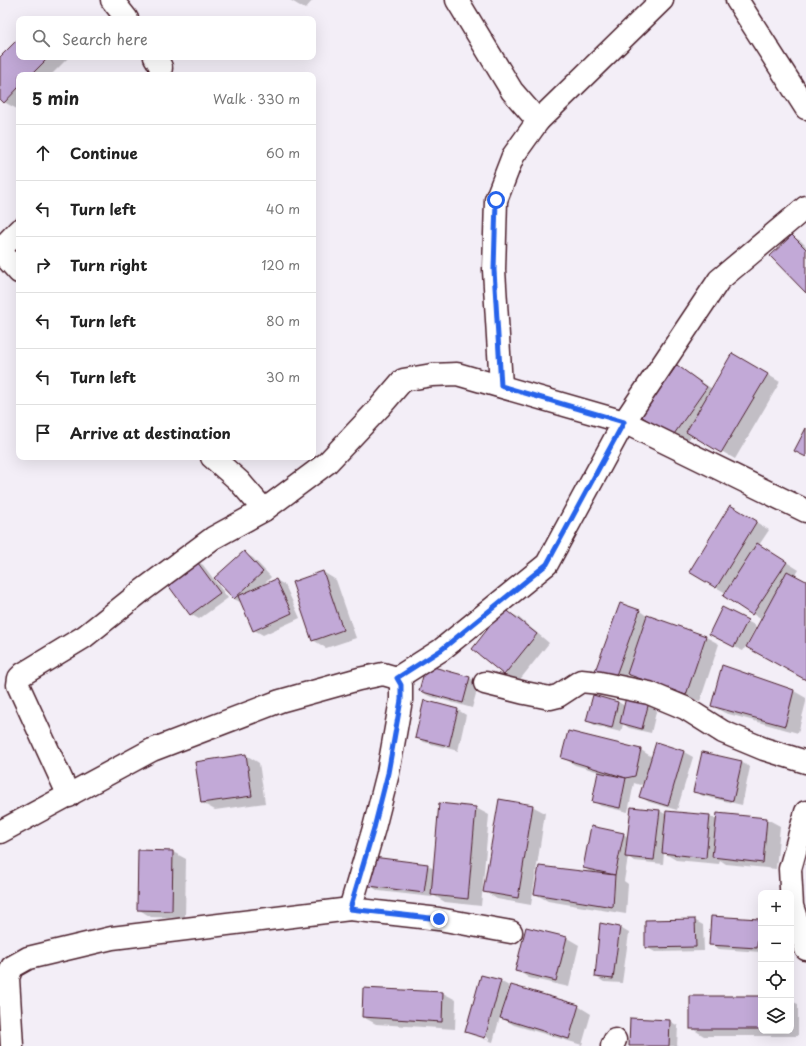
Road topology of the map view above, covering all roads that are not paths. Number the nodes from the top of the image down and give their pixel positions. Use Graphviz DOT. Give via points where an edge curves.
graph roads {
  1 [pos="112,0"];
  2 [pos="458,0"];
  3 [pos="662,0"];
  4 [pos="737,0"];
  5 [pos="124,16"];
  6 [pos="157,60"];
  7 [pos="160,72"];
  8 [pos="806,108"];
  9 [pos="538,121"];
  10 [pos="806,207"];
  11 [pos="16,233"];
  12 [pos="0,250"];
  13 [pos="16,269"];
  14 [pos="501,386"];
  15 [pos="624,422"];
  16 [pos="215,460"];
  17 [pos="264,510"];
  18 [pos="806,511"];
  19 [pos="397,678"];
  20 [pos="485,683"];
  21 [pos="806,762"];
  22 [pos="69,796"];
  23 [pos="806,812"];
  24 [pos="0,832"];
  25 [pos="350,909"];
  26 [pos="511,932"];
  27 [pos="806,949"];
  28 [pos="12,1046"];
  1 -- 5 [label="street"];
  2 -- 9 [label="street" via="512,91"];
  3 -- 9 [label="street"];
  4 -- 8 [label="street"];
  6 -- 7 [label="street"];
  9 -- 14 [label="street" via="513,156 496,200 494,270"];
  10 -- 15 [label="street" via="719,280"];
  11 -- 12 [label="street"];
  12 -- 13 [label="street"];
  14 -- 15 [label="street"];
  14 -- 17 [label="street" via="458,374 402,380 327,463"];
  15 -- 18 [label="street"];
  15 -- 19 [label="street" via="547,564 441,650"];
  16 -- 17 [label="street"];
  17 -- 22 [label="street" via="213,538 84,637 19,678 18,685"];
  19 -- 22 [label="street" via="383,674 280,701 152,750"];
  19 -- 25 [label="street" via="401,685 401,700 388,773"];
  20 -- 21 [label="street" via="550,698 582,681 649,693 685,708 723,732 764,749"];
  22 -- 24 [label="street"];
  23 -- 27 [label="street" via="790,869 792,906"];
  25 -- 26 [label="street" via="439,919"];
  25 -- 28 [label="street" via="112,938 28,958 12,967 8,978"];
}
